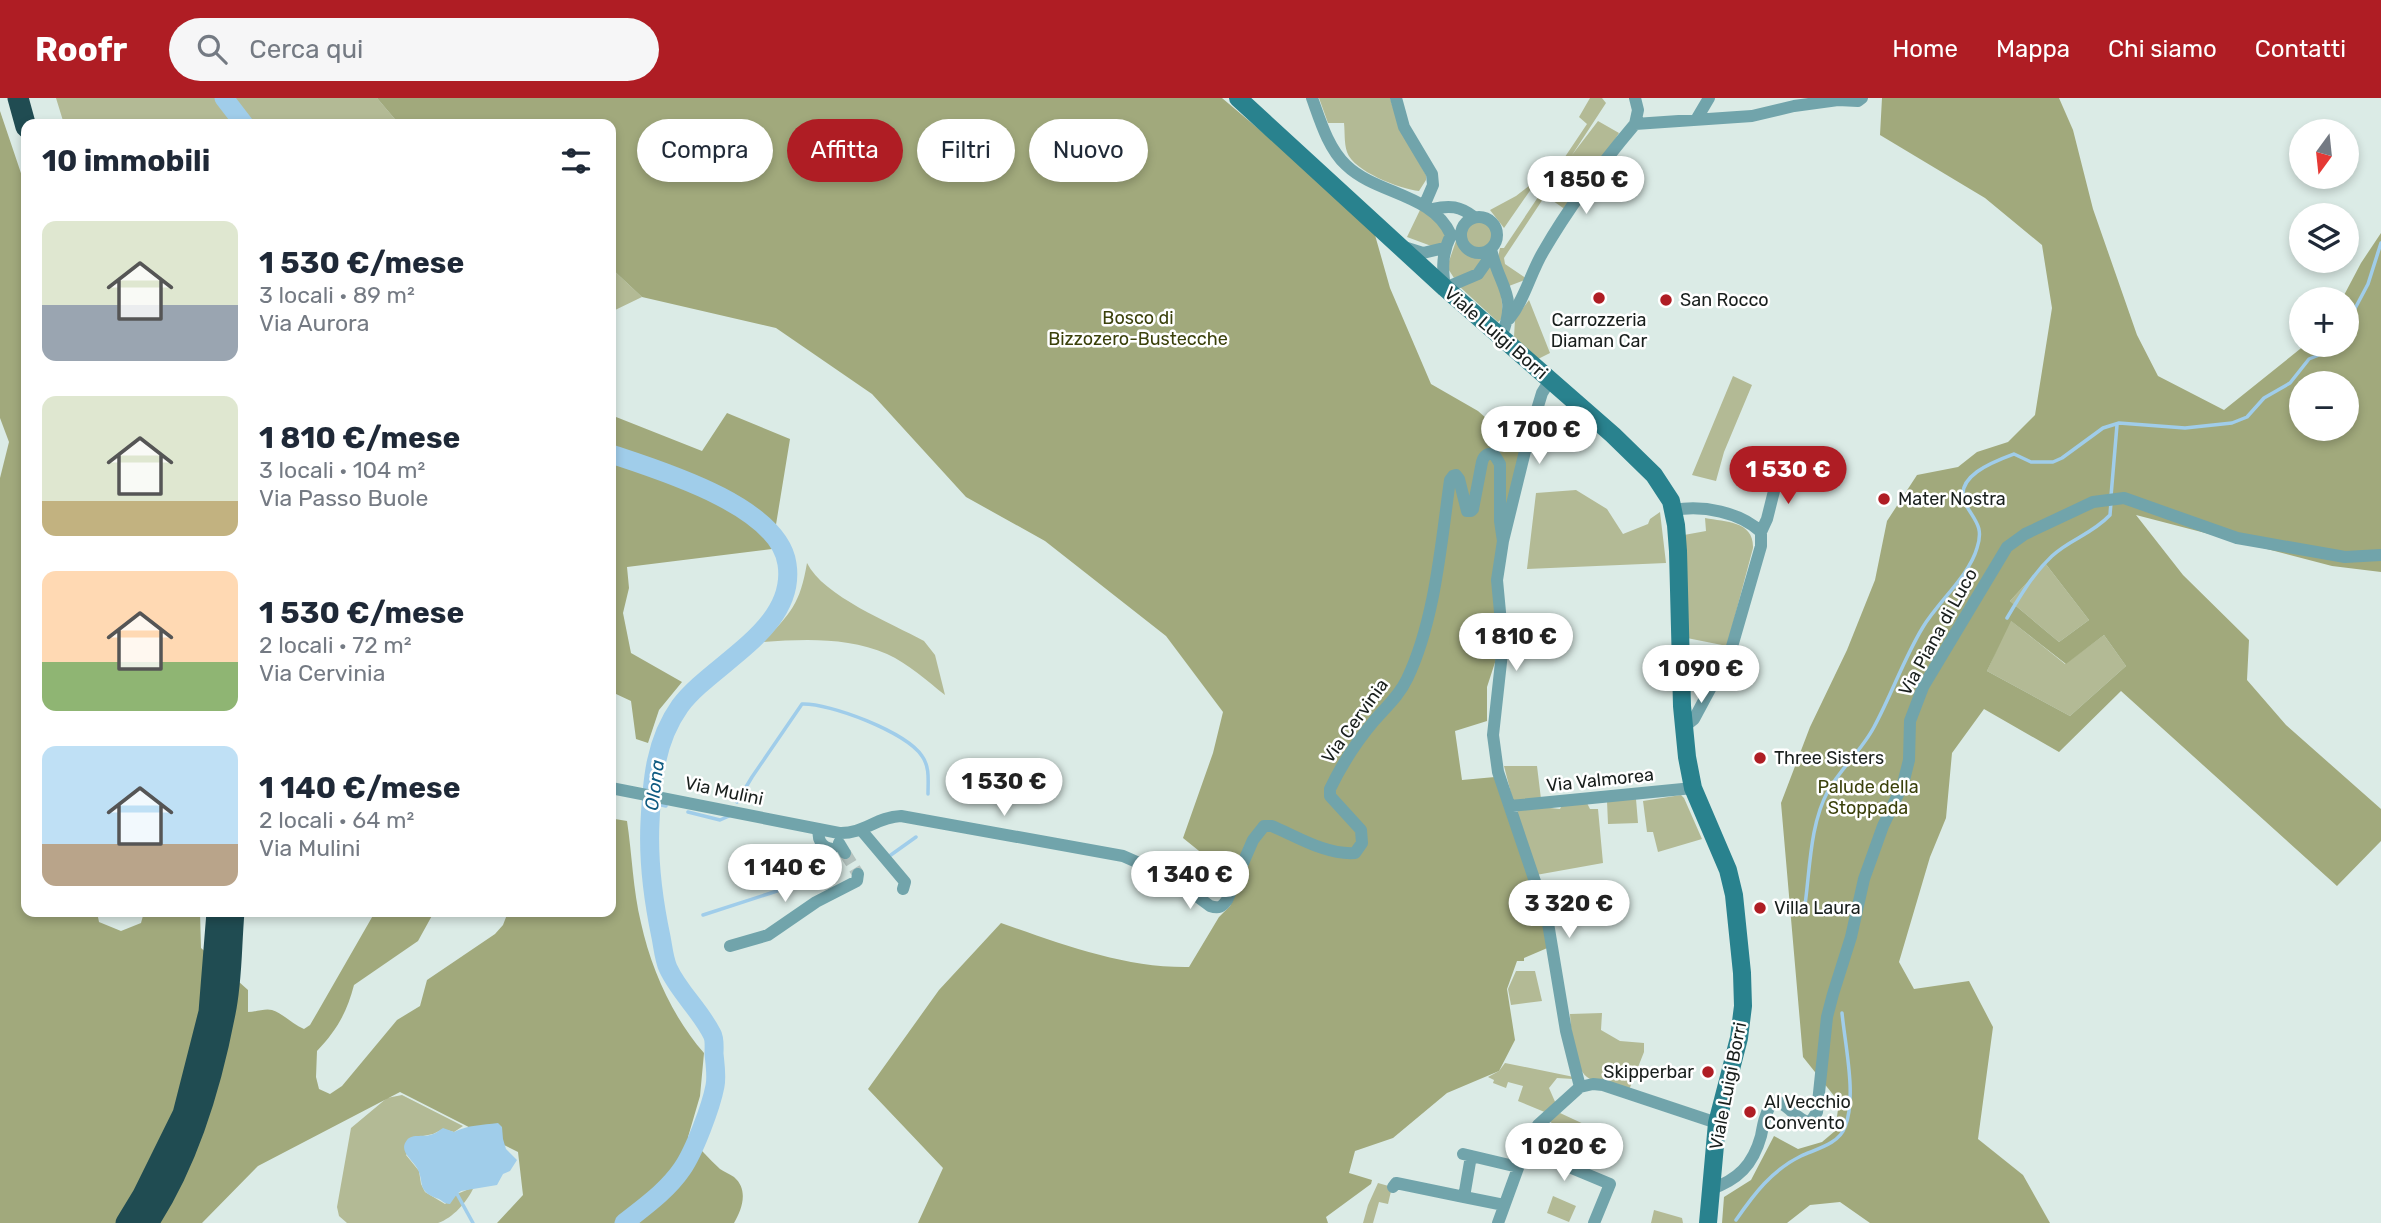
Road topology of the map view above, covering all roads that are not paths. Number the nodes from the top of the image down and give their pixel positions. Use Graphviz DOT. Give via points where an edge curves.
graph roads {
  1 [pos="18,98"];
  2 [pos="32,98"];
  3 [pos="1238,98"];
  4 [pos="1312,98"];
  5 [pos="1396,98"];
  6 [pos="1635,98"];
  7 [pos="1709,98"];
  8 [pos="1862,98"];
  9 [pos="24,119"];
  10 [pos="38,119"];
  11 [pos="1696,120"];
  12 [pos="1635,124"];
  13 [pos="1428,208"];
  14 [pos="1475,217"];
  15 [pos="1456,235"];
  16 [pos="1400,246"];
  17 [pos="1444,248"];
  18 [pos="1491,252"];
  19 [pos="1445,288"];
  20 [pos="1525,289"];
  21 [pos="1508,294"];
  22 [pos="1509,319"];
  23 [pos="1501,337"];
  24 [pos="1550,380"];
  25 [pos="1780,467"];
  26 [pos="1674,510"];
  27 [pos="1760,532"];
  28 [pos="1503,541"];
  29 [pos="2381,555"];
  30 [pos="1684,727"];
  31 [pos="1693,788"];
  32 [pos="616,789"];
  33 [pos="1510,806"];
  34 [pos="972,829"];
  35 [pos="862,831"];
  36 [pos="836,851"];
  37 [pos="858,874"];
  38 [pos="818,879"];
  39 [pos="903,889"];
  40 [pos="217,917"];
  41 [pos="234,917"];
  42 [pos="730,946"];
  43 [pos="1580,1087"];
  44 [pos="1717,1123"];
  45 [pos="1526,1146"];
  46 [pos="1518,1167"];
  47 [pos="1393,1187"];
  48 [pos="1709,1190"];
  49 [pos="1464,1197"];
  50 [pos="1504,1205"];
  51 [pos="125,1223"];
  52 [pos="148,1223"];
  53 [pos="1498,1223"];
  54 [pos="1594,1223"];
  55 [pos="1708,1223"];
  1 -- 9 [label="highway"];
  2 -- 10 [label="highway"];
  3 -- 16 [label="main road, Viale Luigi Borri"];
  4 -- 13 [label="street" via="1326,135 1345,165"];
  5 -- 13 [label="street" via="1405,127 1432,174"];
  6 -- 12 [label="street"];
  7 -- 11 [label="street"];
  8 -- 11 [label="street"];
  11 -- 12 [label="street"];
  12 -- 20 [label="street" via="1557,229"];
  13 -- 14 [label="street" via="1449,205"];
  13 -- 15 [label="street"];
  14 -- 15 [label="street"];
  14 -- 18 [label="street" via="1494,226 1497,237"];
  15 -- 17 [label="street"];
  15 -- 18 [label="street" via="1468,250"];
  16 -- 17 [label="street" via="1423,253"];
  16 -- 19 [label="main road, Viale Luigi Borri"];
  17 -- 19 [label="street"];
  18 -- 19 [label="street" via="1478,274"];
  18 -- 21 [label="street"];
  19 -- 23 [label="main road, Viale Luigi Borri"];
  20 -- 21 [label="street"];
  20 -- 22 [label="street"];
  21 -- 22 [label="street"];
  22 -- 23 [label="street"];
  23 -- 24 [label="main road, Viale Luigi Borri"];
  24 -- 26 [label="main road, Viale Luigi Borri" via="1654,475"];
  24 -- 28 [label="street" via="1528,439"];
  25 -- 27 [label="street" via="1768,519"];
  26 -- 27 [label="street" via="1710,509 1750,522"];
  26 -- 30 [label="main road, Viale Luigi Borri"];
  27 -- 30 [label="street" via="1761,545 1731,650 1694,719"];
  28 -- 33 [label="street" via="1497,580 1503,644 1493,735 1498,772"];
  28 -- 34 [label="street, Via Cervinia" via="1500,464 1489,453 1482,462 1471,511 1465,507 1459,479 1456,475 1450,480 1432,596 1407,680 1330,789 1330,796 1361,830 1362,843 1355,853 1342,854 1264,826 1253,840 1227,900 1217,908 1171,877 1123,856"];
  29 -- 48 [label="street, Via Piana di Luco" via="2345,557 2237,538 2124,498 2093,502 2007,547 1923,687 1910,721 1903,783 1864,878 1833,994 1814,1119 1803,1121 1789,1107 1772,1104 1751,1163"];
  30 -- 31 [label="main road, Viale Luigi Borri"];
  31 -- 33 [label="street, Via Valmorea"];
  31 -- 44 [label="main road, Viale Luigi Borri" via="1728,870 1742,973 1739,1038"];
  32 -- 36 [label="street, Via Mulini" via="819,829"];
  33 -- 43 [label="street" via="1547,917"];
  34 -- 35 [label="street, Via Mulini" via="901,816 880,819"];
  35 -- 36 [label="street, Via Mulini"];
  35 -- 39 [label="street" via="905,882"];
  36 -- 38 [label="street" via="825,875"];
  37 -- 42 [label="street" via="857,881 768,935"];
  40 -- 51 [label="highway" via="209,1012 183,1114"];
  41 -- 52 [label="highway" via="226,1012 200,1118"];
  43 -- 44 [label="street" via="1603,1085"];
  43 -- 45 [label="street" via="1538,1125"];
  44 -- 48 [label="main road, Viale Luigi Borri"];
  45 -- 46 [label="street"];
  45 -- 54 [label="street" via="1610,1184"];
  46 -- 49 [label="street" via="1467,1155"];
  46 -- 50 [label="street"];
  47 -- 49 [label="street" via="1401,1184"];
  48 -- 55 [label="main road, Viale Luigi Borri"];
  49 -- 50 [label="street"];
  50 -- 53 [label="street"];
}
